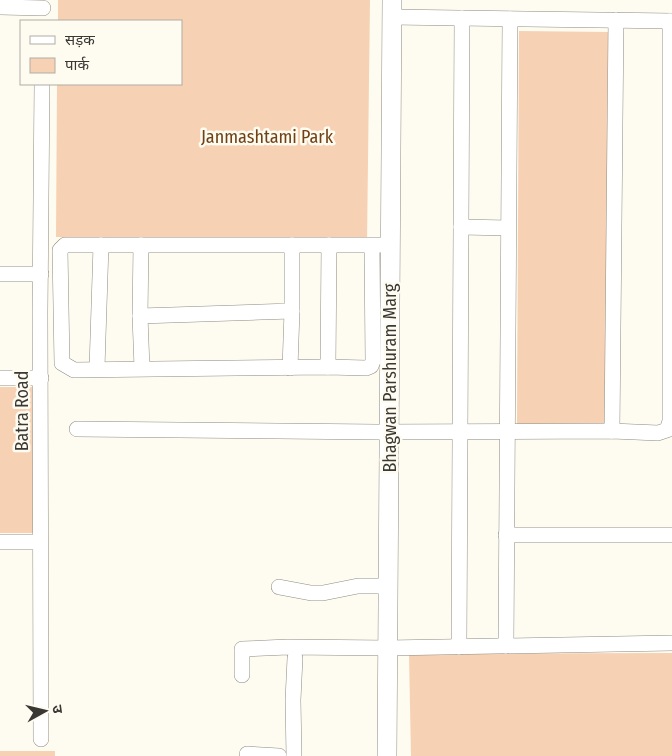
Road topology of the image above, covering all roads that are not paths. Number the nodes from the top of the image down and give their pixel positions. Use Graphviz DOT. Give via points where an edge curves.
graph roads {
  1 [pos="0,7"];
  2 [pos="392,8"];
  3 [pos="43,10"];
  4 [pos="462,18"];
  5 [pos="510,19"];
  6 [pos="616,20"];
  7 [pos="671,21"];
  8 [pos="42,85"];
  9 [pos="461,227"];
  10 [pos="508,228"];
  11 [pos="292,244"];
  12 [pos="101,245"];
  13 [pos="141,245"];
  14 [pos="329,245"];
  15 [pos="381,245"];
  16 [pos="0,274"];
  17 [pos="41,274"];
  18 [pos="292,311"];
  19 [pos="140,316"];
  20 [pos="328,367"];
  21 [pos="97,368"];
  22 [pos="142,368"];
  23 [pos="290,368"];
  24 [pos="0,378"];
  25 [pos="41,378"];
  26 [pos="77,429"];
  27 [pos="612,431"];
  28 [pos="389,432"];
  29 [pos="460,432"];
  30 [pos="506,432"];
  31 [pos="506,535"];
  32 [pos="672,535"];
  33 [pos="0,542"];
  34 [pos="40,542"];
  35 [pos="388,586"];
  36 [pos="279,587"];
  37 [pos="672,643"];
  38 [pos="506,646"];
  39 [pos="459,647"];
  40 [pos="388,648"];
  41 [pos="295,658"];
  42 [pos="242,674"];
  43 [pos="40,739"];
  44 [pos="247,754"];
  45 [pos="279,756"];
  46 [pos="294,756"];
  47 [pos="387,756"];
  1 -- 3 [label="street"];
  2 -- 4 [label="street"];
  2 -- 15 [label="street, Bhagwan Parshuram Marg"];
  4 -- 5 [label="street"];
  4 -- 9 [label="street"];
  5 -- 6 [label="street"];
  5 -- 10 [label="street"];
  6 -- 7 [label="street"];
  6 -- 27 [label="street"];
  7 -- 27 [label="street" via="670,421 667,430 658,433"];
  8 -- 17 [label="street, Batra Road"];
  9 -- 10 [label="street"];
  9 -- 29 [label="street"];
  10 -- 30 [label="street"];
  11 -- 13 [label="street"];
  11 -- 14 [label="street"];
  11 -- 18 [label="street"];
  12 -- 13 [label="street"];
  12 -- 21 [label="street"];
  12 -- 21 [label="street" via="65,245 60,250 62,362 74,370"];
  13 -- 19 [label="street"];
  14 -- 15 [label="street"];
  14 -- 20 [label="street"];
  15 -- 20 [label="street" via="372,366"];
  15 -- 28 [label="street, Bhagwan Parshuram Marg"];
  16 -- 17 [label="street"];
  17 -- 25 [label="street, Batra Road"];
  18 -- 19 [label="street"];
  18 -- 23 [label="street"];
  19 -- 22 [label="street"];
  20 -- 23 [label="street"];
  21 -- 22 [label="street"];
  22 -- 23 [label="street"];
  24 -- 25 [label="street"];
  25 -- 34 [label="street, Batra Road"];
  26 -- 28 [label="street"];
  27 -- 30 [label="street"];
  28 -- 29 [label="street"];
  28 -- 35 [label="street, Bhagwan Parshuram Marg"];
  29 -- 30 [label="street"];
  29 -- 39 [label="street"];
  30 -- 31 [label="street"];
  31 -- 32 [label="street"];
  31 -- 38 [label="street"];
  33 -- 34 [label="street"];
  34 -- 43 [label="street, Batra Road"];
  35 -- 36 [label="street" via="358,586 311,594"];
  35 -- 40 [label="street, Bhagwan Parshuram Marg"];
  37 -- 38 [label="street"];
  38 -- 39 [label="street"];
  39 -- 40 [label="street"];
  40 -- 42 [label="street" via="242,649"];
  40 -- 47 [label="street, Bhagwan Parshuram Marg"];
  41 -- 46 [label="street"];
  44 -- 45 [label="street"];
}
